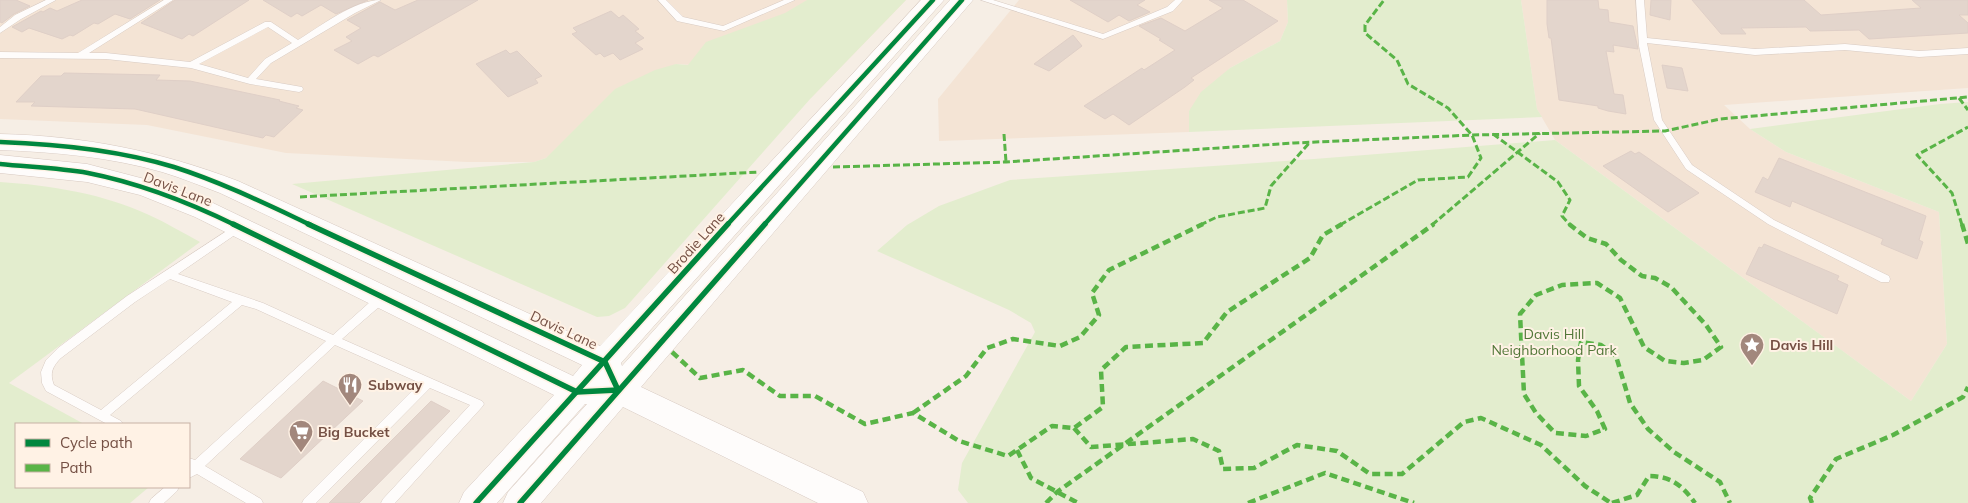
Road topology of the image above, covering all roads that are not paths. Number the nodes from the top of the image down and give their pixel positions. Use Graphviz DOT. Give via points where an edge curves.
graph roads {
  1 [pos="52,0"];
  2 [pos="169,0"];
  3 [pos="377,0"];
  4 [pos="662,0"];
  5 [pos="791,0"];
  6 [pos="933,0"];
  7 [pos="962,0"];
  8 [pos="985,0"];
  9 [pos="1179,0"];
  10 [pos="1640,0"];
  11 [pos="0,31"];
  12 [pos="1643,40"];
  13 [pos="298,43"];
  14 [pos="1968,51"];
  15 [pos="0,55"];
  16 [pos="79,56"];
  17 [pos="191,65"];
  18 [pos="250,80"];
  19 [pos="299,89"];
  20 [pos="0,142"];
  21 [pos="0,164"];
  22 [pos="239,227"];
  23 [pos="402,268"];
  24 [pos="169,275"];
  25 [pos="1885,279"];
  26 [pos="383,297"];
  27 [pos="242,300"];
  28 [pos="334,340"];
  29 [pos="605,362"];
  30 [pos="428,382"];
  31 [pos="618,390"];
  32 [pos="577,392"];
  33 [pos="101,416"];
  34 [pos="115,423"];
  35 [pos="191,468"];
  36 [pos="172,488"];
  37 [pos="832,499"];
  38 [pos="155,503"];
  39 [pos="257,503"];
  40 [pos="308,503"];
  41 [pos="387,503"];
  42 [pos="476,503"];
  43 [pos="520,503"];
  1 -- 11 [label="lane" via="18,17"];
  2 -- 16 [label="lane"];
  3 -- 13 [label="lane"];
  4 -- 5 [label="lane" via="680,19 724,29"];
  6 -- 29 [label="main road, Brodie Lane"];
  7 -- 31 [label="main road"];
  8 -- 9 [label="lane" via="1103,37 1170,9"];
  10 -- 12 [label="lane"];
  12 -- 14 [label="lane" via="1755,52 1844,47 1919,54"];
  12 -- 25 [label="lane" via="1658,120 1689,167 1771,222"];
  13 -- 17 [label="lane" via="268,24"];
  13 -- 18 [label="lane" via="268,61"];
  15 -- 16 [label="lane"];
  16 -- 17 [label="lane"];
  17 -- 18 [label="lane"];
  18 -- 19 [label="lane"];
  20 -- 23 [label="main road, Davis Lane" via="75,146 132,156 183,170 229,187"];
  21 -- 22 [label="main road, Davis Lane" via="87,173 147,188"];
  22 -- 23 [label="main road" via="274,223 342,255"];
  22 -- 24 [label="lane"];
  22 -- 26 [label="main road, Davis Lane"];
  23 -- 29 [label="main road, Davis Lane"];
  24 -- 27 [label="lane"];
  24 -- 33 [label="lane" via="131,299 51,360 45,381 50,388"];
  26 -- 28 [label="lane"];
  26 -- 32 [label="main road, Davis Lane"];
  27 -- 28 [label="lane"];
  27 -- 33 [label="lane"];
  28 -- 30 [label="lane"];
  28 -- 35 [label="lane"];
  29 -- 31 [label="main road, Davis Lane"];
  29 -- 32 [label="main road, Brodie Lane"];
  30 -- 40 [label="lane"];
  30 -- 41 [label="lane" via="478,404"];
  31 -- 32 [label="main road, Davis Lane"];
  31 -- 37 [label="main road, Davis Lane"];
  31 -- 43 [label="main road"];
  32 -- 42 [label="main road, Brodie Lane"];
  33 -- 34 [label="lane"];
  35 -- 39 [label="lane"];
  36 -- 38 [label="lane"];
}
